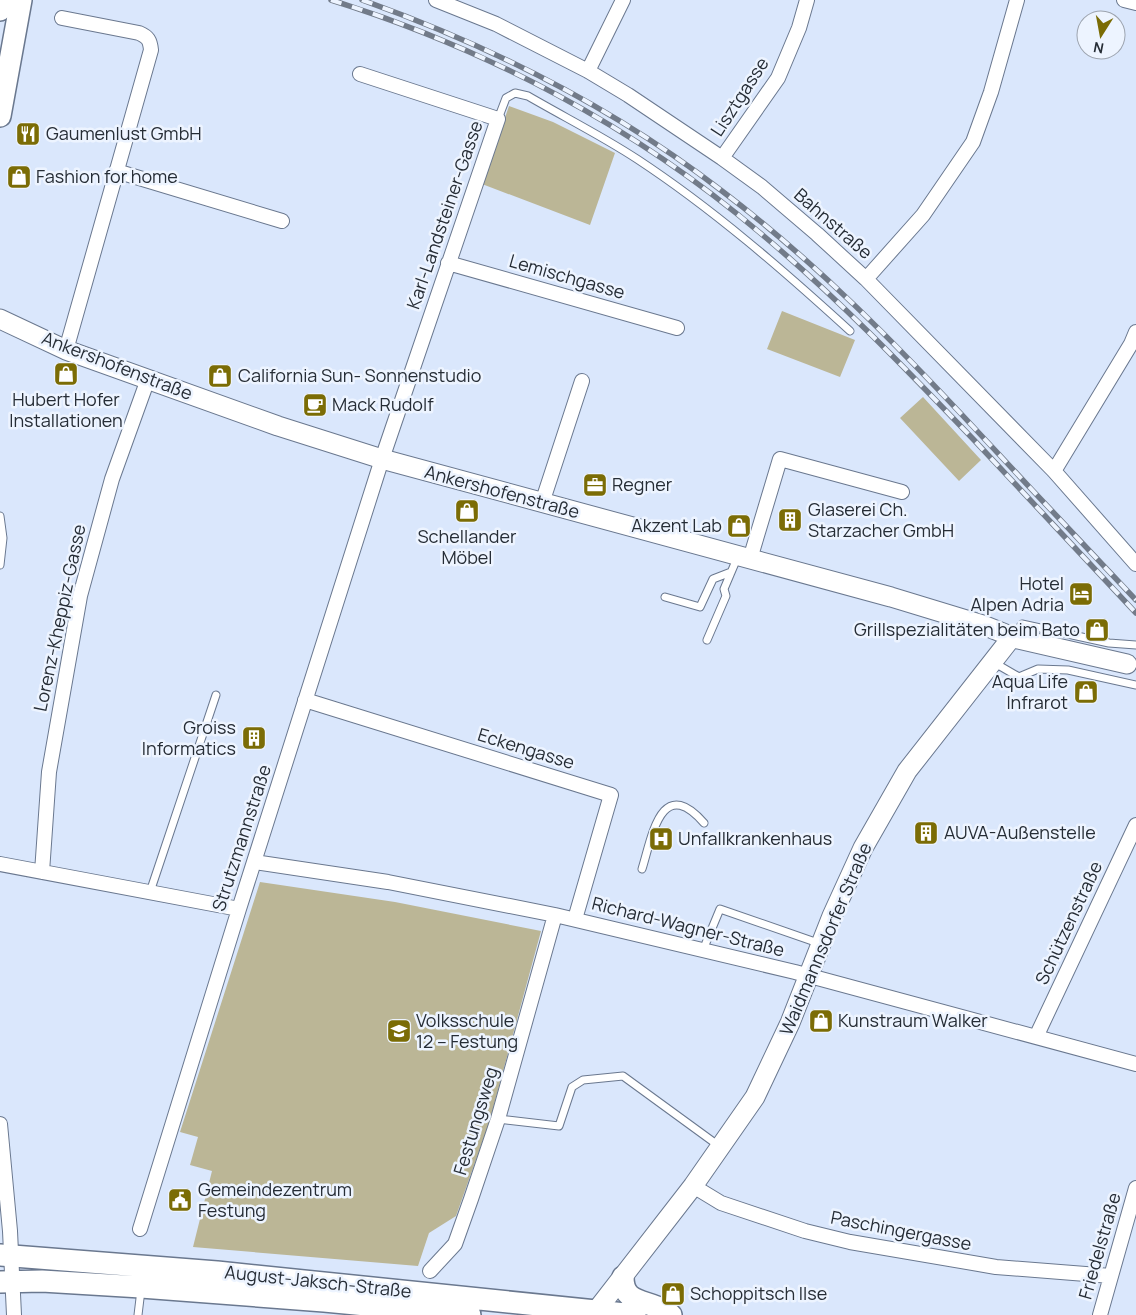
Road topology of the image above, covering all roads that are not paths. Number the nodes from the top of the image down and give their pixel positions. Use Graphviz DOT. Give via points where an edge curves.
graph roads {
  1 [pos="2,0"];
  2 [pos="21,0"];
  3 [pos="436,0"];
  4 [pos="623,0"];
  5 [pos="807,0"];
  6 [pos="1017,0"];
  7 [pos="1124,0"];
  8 [pos="1136,3"];
  9 [pos="0,10"];
  10 [pos="62,18"];
  11 [pos="588,71"];
  12 [pos="360,74"];
  13 [pos="0,116"];
  14 [pos="498,119"];
  15 [pos="722,158"];
  16 [pos="116,171"];
  17 [pos="282,221"];
  18 [pos="448,263"];
  19 [pos="866,279"];
  20 [pos="0,319"];
  21 [pos="677,328"];
  22 [pos="850,331"];
  23 [pos="1136,332"];
  24 [pos="66,350"];
  25 [pos="148,379"];
  26 [pos="582,381"];
  27 [pos="382,459"];
  28 [pos="1054,471"];
  29 [pos="902,492"];
  30 [pos="542,503"];
  31 [pos="0,516"];
  32 [pos="740,563"];
  33 [pos="1136,564"];
  34 [pos="0,565"];
  35 [pos="665,597"];
  36 [pos="1012,637"];
  37 [pos="707,640"];
  38 [pos="1136,645"];
  39 [pos="993,662"];
  40 [pos="1127,664"];
  41 [pos="1136,685"];
  42 [pos="216,695"];
  43 [pos="305,700"];
  44 [pos="704,823"];
  45 [pos="1136,825"];
  46 [pos="254,862"];
  47 [pos="0,864"];
  48 [pos="642,869"];
  49 [pos="42,872"];
  50 [pos="150,892"];
  51 [pos="238,909"];
  52 [pos="556,915"];
  53 [pos="575,919"];
  54 [pos="821,944"];
  55 [pos="703,950"];
  56 [pos="809,976"];
  57 [pos="1036,1036"];
  58 [pos="1136,1064"];
  59 [pos="498,1119"];
  60 [pos="0,1124"];
  61 [pos="722,1147"];
  62 [pos="693,1186"];
  63 [pos="1136,1188"];
  64 [pos="140,1230"];
  65 [pos="6,1256"];
  66 [pos="430,1271"];
  67 [pos="623,1276"];
  68 [pos="1111,1276"];
  69 [pos="6,1282"];
  70 [pos="141,1288"];
  71 [pos="594,1313"];
  72 [pos="14,1315"];
  73 [pos="138,1315"];
  74 [pos="469,1315"];
  75 [pos="635,1315"];
  76 [pos="671,1315"];
  77 [pos="1100,1315"];
  1 -- 9 [label="main road"];
  2 -- 13 [label="main road"];
  3 -- 11 [label="street, Bahnstraße" via="496,24"];
  4 -- 11 [label="street"];
  5 -- 15 [label="street, Lisztgasse" via="778,78"];
  6 -- 19 [label="street" via="973,142 923,215"];
  7 -- 8 [label="street"];
  10 -- 16 [label="street" via="139,33 150,41 151,50"];
  11 -- 15 [label="street, Bahnstraße"];
  12 -- 14 [label="street, Karl-Landsteiner-Gasse"];
  14 -- 18 [label="street, Karl-Landsteiner-Gasse"];
  14 -- 22 [label="lane" via="506,98 515,94 528,96 636,159 754,246"];
  15 -- 19 [label="street, Bahnstraße" via="762,187"];
  16 -- 17 [label="street"];
  16 -- 24 [label="street"];
  18 -- 21 [label="street, Lemischgasse"];
  18 -- 27 [label="street, Karl-Landsteiner-Gasse"];
  19 -- 28 [label="street, Bahnstraße"];
  20 -- 24 [label="street, Ankershofenstraße"];
  23 -- 28 [label="street"];
  24 -- 25 [label="street, Ankershofenstraße"];
  25 -- 27 [label="street, Ankershofenstraße"];
  25 -- 49 [label="street, Lorenz-Kheppiz-Gasse" via="110,485 80,596 49,772"];
  26 -- 30 [label="street"];
  27 -- 30 [label="street, Ankershofenstraße"];
  27 -- 43 [label="street, Strutzmannstraße"];
  28 -- 33 [label="street, Bahnstraße"];
  29 -- 32 [label="street" via="780,459"];
  30 -- 32 [label="street, Ankershofenstraße"];
  31 -- 34 [label="lane" via="4,538"];
  32 -- 35 [label="lane" via="712,579 700,607"];
  32 -- 36 [label="street, Ankershofenstraße" via="891,598 983,625"];
  32 -- 37 [label="lane" via="724,590 726,596"];
  36 -- 38 [label="lane" via="1022,624 1109,643"];
  36 -- 39 [label="street, Waidmannsdorfer Straße"];
  36 -- 40 [label="street"];
  39 -- 41 [label="lane" via="1019,677 1038,669 1068,670"];
  39 -- 54 [label="street, Waidmannsdorfer Straße" via="907,771 863,848"];
  42 -- 50 [label="lane"];
  43 -- 46 [label="street, Strutzmannstraße"];
  43 -- 53 [label="street, Eckengasse" via="611,795"];
  44 -- 48 [label="lane" via="685,807 670,806 658,817"];
  45 -- 57 [label="street, Schützenstraße"];
  46 -- 51 [label="street, Strutzmannstraße"];
  46 -- 52 [label="street, Richard-Wagner-Straße" via="388,882"];
  47 -- 49 [label="street"];
  49 -- 50 [label="street"];
  50 -- 51 [label="street"];
  51 -- 64 [label="street, Strutzmannstraße"];
  52 -- 53 [label="street, Richard-Wagner-Straße"];
  52 -- 59 [label="street, Festungsweg"];
  53 -- 55 [label="street, Richard-Wagner-Straße"];
  54 -- 55 [label="lane" via="720,909"];
  54 -- 56 [label="street, Waidmannsdorfer Straße"];
  55 -- 56 [label="street, Richard-Wagner-Straße"];
  56 -- 57 [label="street, Richard-Wagner-Straße"];
  56 -- 61 [label="street, Waidmannsdorfer Straße" via="755,1097"];
  57 -- 58 [label="street, Richard-Wagner-Straße"];
  59 -- 61 [label="lane" via="559,1126 572,1088 582,1080 623,1076"];
  59 -- 66 [label="street, Festungsweg" via="454,1244"];
  60 -- 65 [label="street"];
  61 -- 62 [label="street, Waidmannsdorfer Straße"];
  62 -- 67 [label="street, Waidmannsdorfer Straße"];
  62 -- 68 [label="street, Paschingergasse" via="721,1203 850,1242 996,1267"];
  63 -- 68 [label="street, Friedelstraße"];
  65 -- 69 [label="street"];
  65 -- 71 [label="main road, August-Jaksch-Straße" via="217,1272"];
  67 -- 71 [label="street, Waidmannsdorfer Straße"];
  67 -- 76 [label="main road" via="629,1296"];
  68 -- 77 [label="street, Friedelstraße"];
  69 -- 70 [label="main road, August-Jaksch-Straße" via="42,1281"];
  69 -- 72 [label="street"];
  70 -- 73 [label="lane"];
  70 -- 74 [label="main road, August-Jaksch-Straße"];
  71 -- 75 [label="main road, August-Jaksch-Straße"];
}
